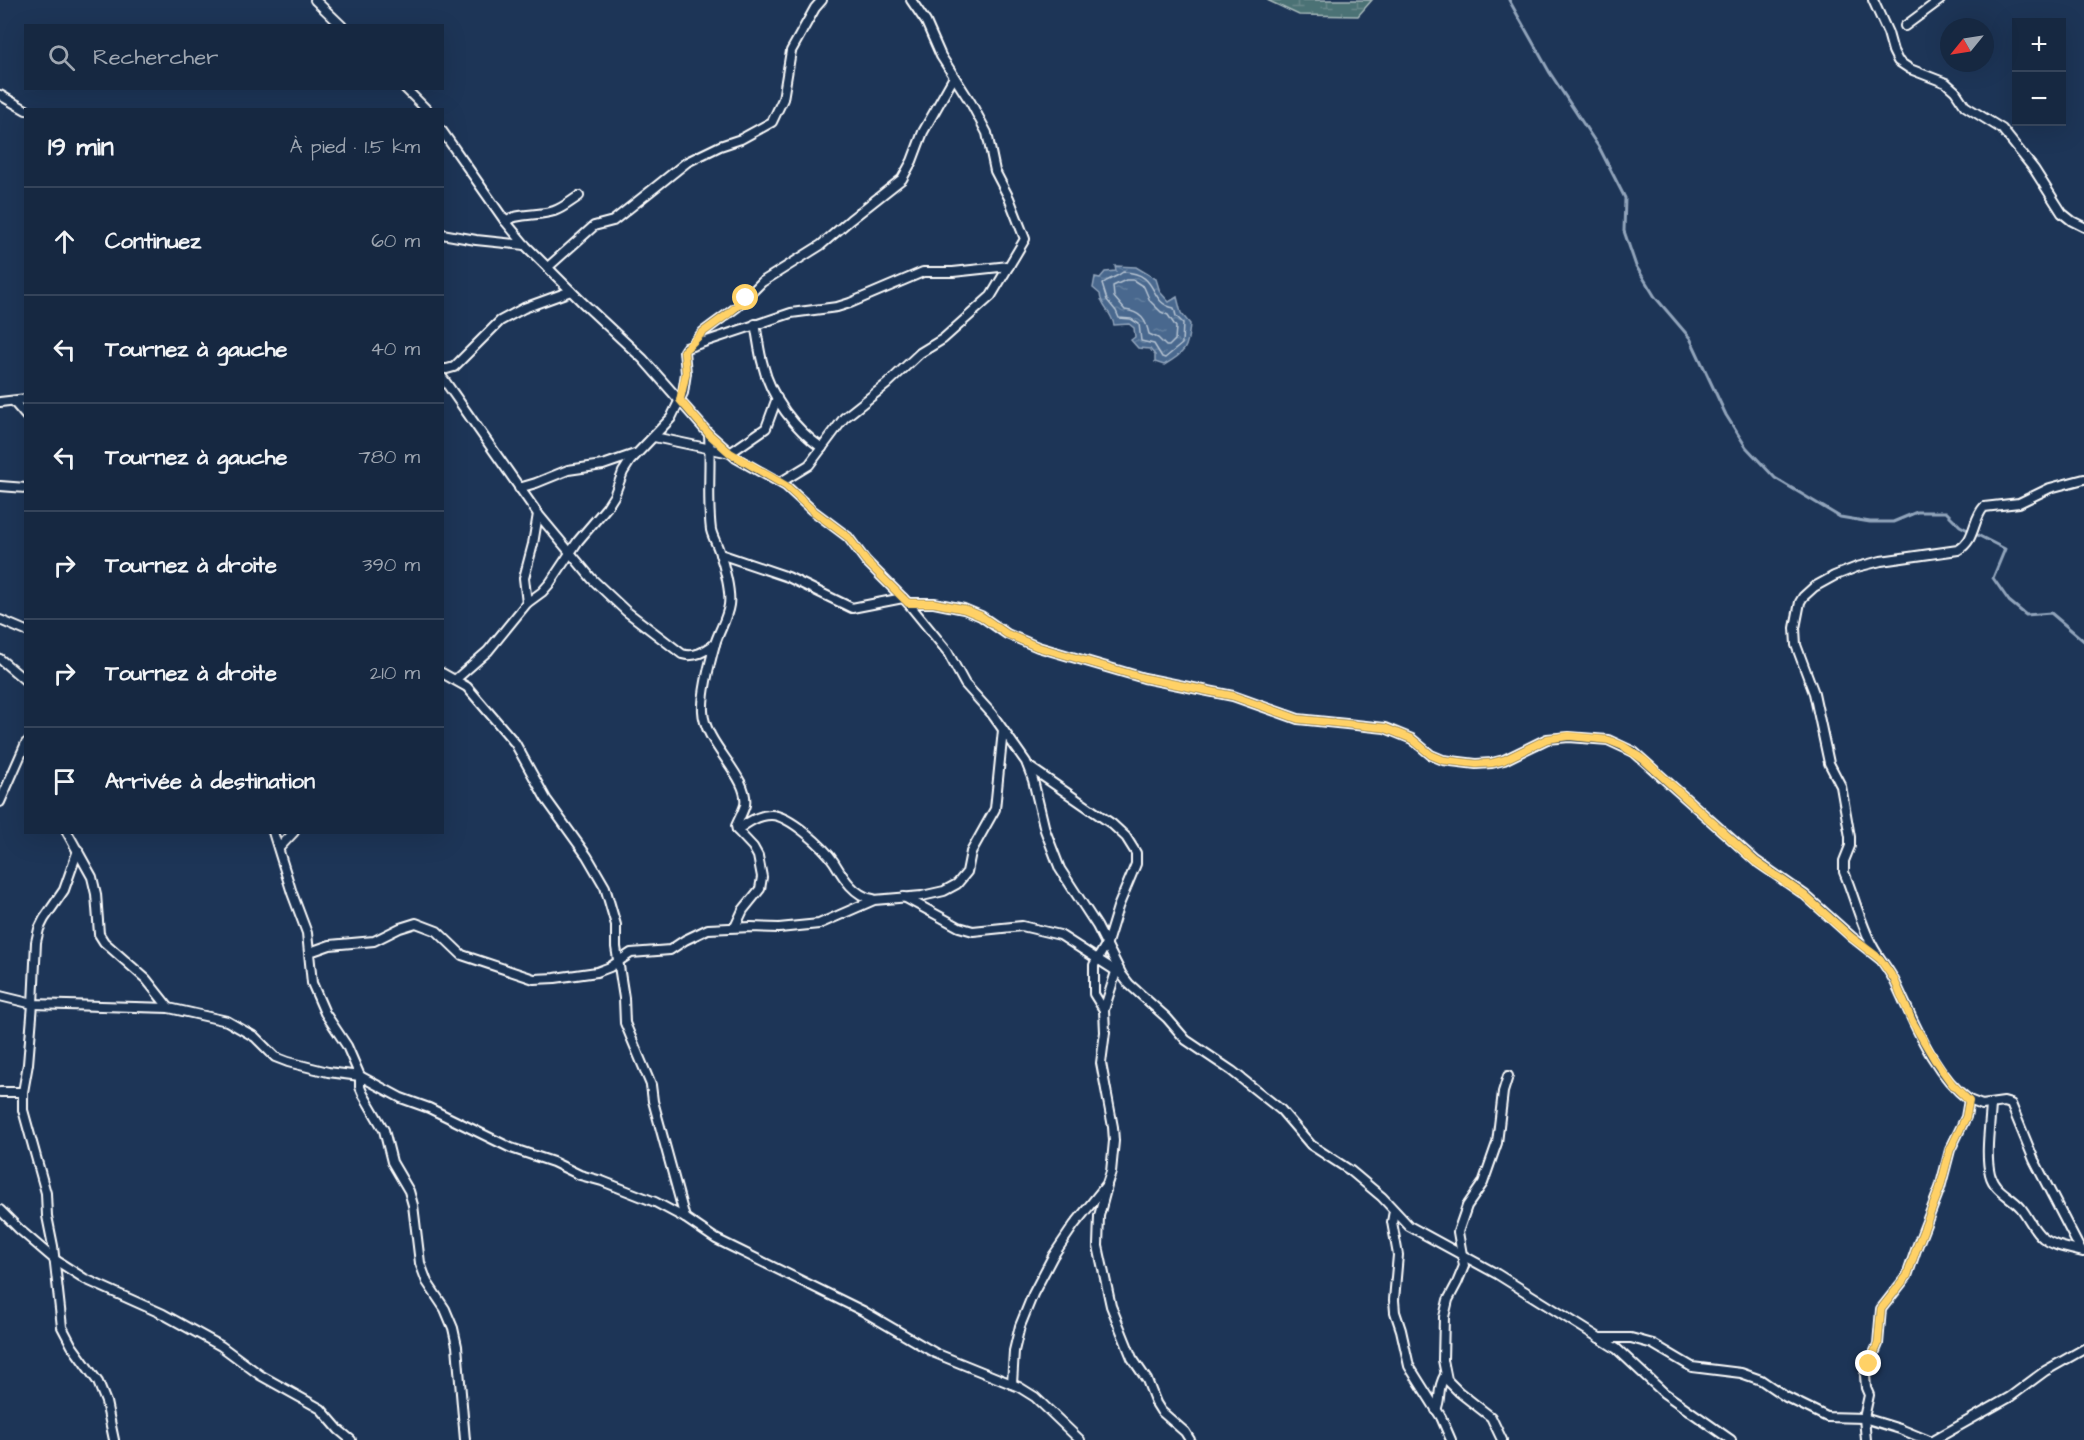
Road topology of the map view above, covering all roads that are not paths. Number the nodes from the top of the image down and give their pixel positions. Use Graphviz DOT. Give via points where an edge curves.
graph roads {
  1 [pos="315,0"];
  2 [pos="822,0"];
  3 [pos="911,0"];
  4 [pos="1872,0"];
  5 [pos="1940,0"];
  6 [pos="340,24"];
  7 [pos="1905,26"];
  8 [pos="954,77"];
  9 [pos="407,90"];
  10 [pos="0,95"];
  11 [pos="425,108"];
  12 [pos="24,109"];
  13 [pos="444,134"];
  14 [pos="579,196"];
  15 [pos="505,221"];
  16 [pos="2084,227"];
  17 [pos="444,234"];
  18 [pos="525,245"];
  19 [pos="1010,266"];
  20 [pos="548,267"];
  21 [pos="571,291"];
  22 [pos="755,324"];
  23 [pos="693,344"];
  24 [pos="444,369"];
  25 [pos="444,380"];
  26 [pos="777,398"];
  27 [pos="24,400"];
  28 [pos="680,400"];
  29 [pos="0,402"];
  30 [pos="14,402"];
  31 [pos="24,414"];
  32 [pos="709,434"];
  33 [pos="654,437"];
  34 [pos="822,448"];
  35 [pos="710,450"];
  36 [pos="636,453"];
  37 [pos="730,453"];
  38 [pos="2084,479"];
  39 [pos="781,482"];
  40 [pos="0,486"];
  41 [pos="24,488"];
  42 [pos="519,488"];
  43 [pos="538,514"];
  44 [pos="570,553"];
  45 [pos="720,554"];
  46 [pos="905,600"];
  47 [pos="527,603"];
  48 [pos="0,620"];
  49 [pos="24,630"];
  50 [pos="715,644"];
  51 [pos="0,660"];
  52 [pos="444,674"];
  53 [pos="24,679"];
  54 [pos="456,679"];
  55 [pos="1003,730"];
  56 [pos="24,748"];
  57 [pos="1027,765"];
  58 [pos="0,802"];
  59 [pos="737,830"];
  60 [pos="68,834"];
  61 [pos="274,834"];
  62 [pos="293,834"];
  63 [pos="279,848"];
  64 [pos="78,850"];
  65 [pos="902,897"];
  66 [pos="874,900"];
  67 [pos="735,927"];
  68 [pos="1107,943"];
  69 [pos="310,952"];
  70 [pos="1096,959"];
  71 [pos="1880,959"];
  72 [pos="618,961"];
  73 [pos="1119,973"];
  74 [pos="0,996"];
  75 [pos="33,1004"];
  76 [pos="169,1008"];
  77 [pos="1104,1010"];
  78 [pos="360,1076"];
  79 [pos="1508,1076"];
  80 [pos="0,1092"];
  81 [pos="23,1092"];
  82 [pos="1969,1101"];
  83 [pos="1991,1104"];
  84 [pos="1107,1184"];
  85 [pos="0,1210"];
  86 [pos="1394,1211"];
  87 [pos="685,1218"];
  88 [pos="2082,1252"];
  89 [pos="1461,1253"];
  90 [pos="54,1259"];
  91 [pos="1599,1338"];
  92 [pos="2084,1349"];
  93 [pos="1446,1375"];
  94 [pos="1011,1384"];
  95 [pos="1436,1410"];
  96 [pos="1864,1418"];
  97 [pos="114,1440"];
  98 [pos="351,1440"];
  99 [pos="465,1440"];
  100 [pos="1080,1440"];
  101 [pos="1190,1440"];
  102 [pos="1450,1440"];
  103 [pos="1502,1440"];
  104 [pos="1731,1440"];
  105 [pos="1866,1440"];
  106 [pos="1927,1440"];
  107 [pos="1934,1440"];
  1 -- 6 [label="street"];
  2 -- 20 [label="street" via="791,51 783,99 772,122 687,162 613,221 594,226"];
  3 -- 8 [label="street" via="927,22"];
  4 -- 16 [label="street" via="1895,57 1910,69 1946,83 1965,106 2002,129 2062,213"];
  5 -- 7 [label="street"];
  8 -- 19 [label="street" via="987,132 995,171 1025,235"];
  8 -- 23 [label="street" via="902,178 821,245 762,282"];
  9 -- 11 [label="street"];
  10 -- 12 [label="street"];
  13 -- 15 [label="street"];
  14 -- 15 [label="street" via="555,211 512,216"];
  15 -- 18 [label="street"];
  17 -- 18 [label="street"];
  18 -- 20 [label="street"];
  19 -- 22 [label="street" via="923,272 850,303 791,312"];
  19 -- 34 [label="street" via="991,296 844,418"];
  20 -- 21 [label="street"];
  21 -- 24 [label="street" via="509,315 454,367"];
  21 -- 28 [label="street"];
  22 -- 23 [label="street"];
  22 -- 26 [label="street" via="763,367"];
  23 -- 28 [label="street" via="684,351 686,373"];
  25 -- 42 [label="street"];
  26 -- 34 [label="street" via="799,429"];
  26 -- 37 [label="street" via="766,428"];
  27 -- 30 [label="street"];
  28 -- 32 [label="street"];
  28 -- 33 [label="street"];
  29 -- 30 [label="street"];
  30 -- 31 [label="street"];
  32 -- 35 [label="street"];
  32 -- 37 [label="street"];
  33 -- 35 [label="street"];
  33 -- 36 [label="street"];
  34 -- 39 [label="street" via="809,465"];
  35 -- 37 [label="street"];
  35 -- 45 [label="street" via="708,501 712,534"];
  36 -- 42 [label="street" via="603,465 568,470"];
  36 -- 44 [label="street" via="607,507"];
  37 -- 39 [label="street"];
  38 -- 71 [label="street" via="2050,488 2019,503 1984,507 1971,537 1958,550 1857,567 1814,587 1800,602 1796,645 1814,693 1829,763 1841,786 1850,837 1844,872"];
  39 -- 46 [label="street" via="848,537"];
  40 -- 41 [label="street"];
  42 -- 43 [label="street"];
  43 -- 44 [label="street"];
  43 -- 47 [label="street" via="524,578"];
  44 -- 47 [label="street" via="550,583"];
  44 -- 50 [label="street" via="610,596 682,654 696,654"];
  45 -- 46 [label="street" via="789,577 852,608"];
  45 -- 50 [label="street" via="729,603"];
  46 -- 55 [label="street" via="952,657 965,684"];
  46 -- 71 [label="street" via="964,609 1038,647 1144,678 1233,696 1298,719 1385,728 1412,739 1443,760 1492,763 1547,739 1569,736 1608,740 1634,752 1755,861 1804,895"];
  47 -- 54 [label="street" via="488,651"];
  48 -- 49 [label="street"];
  50 -- 59 [label="street" via="703,710 713,741 743,790 744,806"];
  51 -- 53 [label="street"];
  52 -- 54 [label="street"];
  54 -- 72 [label="street" via="478,697 515,743 546,798 600,876 615,919"];
  55 -- 57 [label="street"];
  55 -- 65 [label="street" via="995,809 971,852 967,872 944,891"];
  56 -- 58 [label="street"];
  57 -- 68 [label="street" via="1054,857"];
  57 -- 68 [label="street" via="1112,824 1135,849 1136,864"];
  59 -- 66 [label="street" via="761,816 780,817 812,837 846,881 861,896"];
  59 -- 67 [label="street" via="758,856 762,877 760,888 742,910"];
  60 -- 64 [label="street"];
  61 -- 63 [label="street"];
  62 -- 63 [label="street"];
  63 -- 69 [label="street"];
  64 -- 75 [label="street" via="64,891 39,929"];
  64 -- 76 [label="street" via="92,877 99,934 146,979"];
  65 -- 66 [label="street"];
  65 -- 70 [label="street" via="973,931 1022,926 1048,931 1071,940"];
  66 -- 67 [label="street" via="819,924"];
  67 -- 72 [label="street" via="708,929 670,950 631,953"];
  68 -- 70 [label="street"];
  68 -- 73 [label="street"];
  69 -- 72 [label="street" via="330,945 374,941 416,923 437,932 462,955 534,980 597,972"];
  69 -- 78 [label="street" via="312,983"];
  70 -- 73 [label="street"];
  70 -- 77 [label="street" via="1094,994"];
  71 -- 82 [label="street" via="1935,1060"];
  72 -- 87 [label="street" via="627,1029 651,1085"];
  73 -- 77 [label="street"];
  73 -- 86 [label="street" via="1186,1040 1281,1110 1311,1145 1351,1170"];
  74 -- 75 [label="street"];
  75 -- 76 [label="street"];
  75 -- 81 [label="street"];
  76 -- 78 [label="street" via="227,1021 255,1037 275,1057 288,1062"];
  77 -- 84 [label="street" via="1101,1069 1114,1141"];
  78 -- 87 [label="street" via="511,1148 634,1193"];
  78 -- 99 [label="street" via="360,1087 384,1130 392,1162 409,1191 420,1263 427,1282 453,1328"];
  79 -- 89 [label="street" via="1497,1143 1483,1183 1467,1206 1458,1232"];
  80 -- 81 [label="street"];
  81 -- 90 [label="street" via="25,1119 46,1193"];
  82 -- 83 [label="street"];
  82 -- 96 [label="street" via="1907,1276 1881,1309 1878,1344 1864,1381 1869,1395"];
  83 -- 88 [label="street" via="2007,1102 2014,1108 2034,1160"];
  83 -- 88 [label="street" via="1989,1161 1995,1185 2020,1207 2044,1238"];
  84 -- 94 [label="street" via="1063,1240 1033,1294 1020,1326"];
  84 -- 101 [label="street" via="1099,1216 1098,1246 1111,1306 1156,1403"];
  85 -- 90 [label="street"];
  86 -- 89 [label="street" via="1409,1226"];
  86 -- 95 [label="street" via="1398,1255 1394,1307 1409,1366"];
  87 -- 94 [label="street" via="716,1239 863,1311 935,1353"];
  89 -- 91 [label="street"];
  89 -- 93 [label="street" via="1463,1271 1444,1317"];
  90 -- 97 [label="street" via="64,1333 98,1382"];
  90 -- 98 [label="street" via="221,1346 260,1375 321,1409"];
  91 -- 96 [label="street" via="1631,1338 1653,1344 1692,1367 1761,1380 1827,1417"];
  91 -- 104 [label="street" via="1628,1358 1664,1393"];
  92 -- 107 [label="street"];
  93 -- 95 [label="street" via="1438,1389"];
  93 -- 103 [label="street" via="1452,1386 1491,1417"];
  94 -- 100 [label="street" via="1035,1397"];
  95 -- 102 [label="street"];
  96 -- 105 [label="street"];
  96 -- 106 [label="street"];
}
